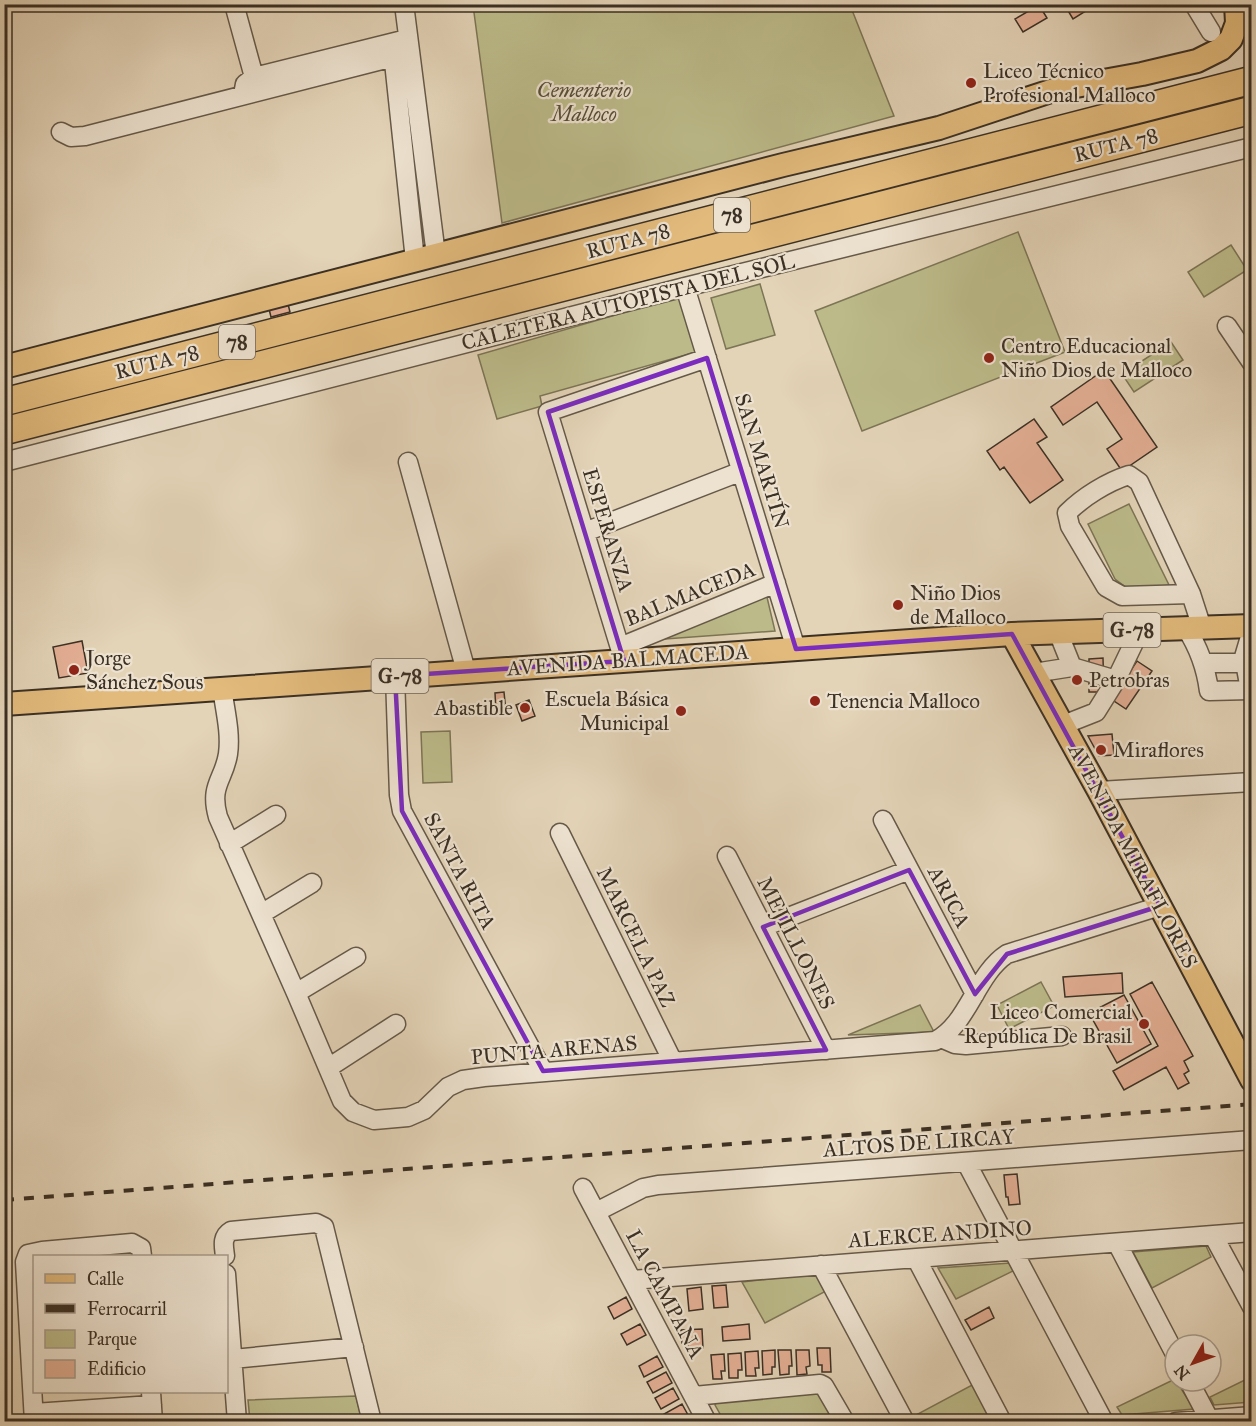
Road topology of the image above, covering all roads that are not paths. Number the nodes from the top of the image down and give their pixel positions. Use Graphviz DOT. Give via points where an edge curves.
graph roads {
  1 [pos="234,4"];
  2 [pos="404,4"];
  3 [pos="1194,4"];
  4 [pos="1236,4"];
  5 [pos="1211,32"];
  6 [pos="401,48"];
  7 [pos="265,80"];
  8 [pos="1251,80"];
  9 [pos="1251,111"];
  10 [pos="61,132"];
  11 [pos="1251,147"];
  12 [pos="425,258"];
  13 [pos="685,286"];
  14 [pos="1227,326"];
  15 [pos="707,358"];
  16 [pos="1251,363"];
  17 [pos="4,367"];
  18 [pos="4,402"];
  19 [pos="4,431"];
  20 [pos="4,462"];
  21 [pos="408,462"];
  22 [pos="742,471"];
  23 [pos="585,532"];
  24 [pos="776,583"];
  25 [pos="1191,594"];
  26 [pos="1194,628"];
  27 [pos="1251,628"];
  28 [pos="1140,630"];
  29 [pos="1059,632"];
  30 [pos="1012,634"];
  31 [pos="796,649"];
  32 [pos="622,654"];
  33 [pos="1204,663"];
  34 [pos="1245,663"];
  35 [pos="1072,667"];
  36 [pos="466,671"];
  37 [pos="1034,673"];
  38 [pos="395,676"];
  39 [pos="1116,680"];
  40 [pos="222,688"];
  41 [pos="4,704"];
  42 [pos="1063,725"];
  43 [pos="1251,782"];
  44 [pos="1100,791"];
  45 [pos="276,815"];
  46 [pos="883,820"];
  47 [pos="560,833"];
  48 [pos="229,843"];
  49 [pos="727,856"];
  50 [pos="909,870"];
  51 [pos="312,883"];
  52 [pos="1160,906"];
  53 [pos="261,915"];
  54 [pos="763,927"];
  55 [pos="356,957"];
  56 [pos="296,993"];
  57 [pos="975,994"];
  58 [pos="396,1024"];
  59 [pos="1062,1036"];
  60 [pos="941,1038"];
  61 [pos="826,1050"];
  62 [pos="673,1062"];
  63 [pos="328,1068"];
  64 [pos="543,1071"];
  65 [pos="1251,1080"];
  66 [pos="1251,1140"];
  67 [pos="966,1162"];
  68 [pos="583,1188"];
  69 [pos="596,1212"];
  70 [pos="1251,1232"];
  71 [pos="1213,1235"];
  72 [pos="1117,1243"];
  73 [pos="1013,1251"];
  74 [pos="142,1255"];
  75 [pos="225,1255"];
  76 [pos="916,1258"];
  77 [pos="821,1265"];
  78 [pos="632,1280"];
  79 [pos="228,1298"];
  80 [pos="1251,1307"];
  81 [pos="32,1333"];
  82 [pos="1164,1333"];
  83 [pos="354,1347"];
  84 [pos="233,1359"];
  85 [pos="33,1375"];
  86 [pos="33,1393"];
  87 [pos="1195,1393"];
  88 [pos="694,1396"];
  89 [pos="152,1406"];
  90 [pos="1251,1416"];
  91 [pos="34,1417"];
  92 [pos="1209,1419"];
  93 [pos="237,1422"];
  94 [pos="372,1422"];
  95 [pos="707,1422"];
  96 [pos="845,1422"];
  97 [pos="905,1422"];
  98 [pos="1002,1422"];
  99 [pos="1104,1422"];
  100 [pos="1176,1422"];
  1 -- 7 [label="street"];
  2 -- 6 [label="street"];
  3 -- 5 [label="street"];
  4 -- 12 [label="main road" via="1237,23 1231,39 1221,50 1197,61 1054,90 947,125"];
  6 -- 7 [label="street"];
  6 -- 12 [label="street"];
  7 -- 10 [label="street" via="245,84 243,95 85,136 71,137"];
  8 -- 18 [label="highway, RUTA 78 / 78"];
  9 -- 19 [label="highway, RUTA 78 / 78"];
  11 -- 13 [label="street, CALETERA AUTOPISTA DEL SOL"];
  12 -- 17 [label="main road"];
  13 -- 15 [label="street, SAN MARTÍN"];
  13 -- 20 [label="street, CALETERA AUTOPISTA DEL SOL"];
  14 -- 16 [label="street"];
  15 -- 22 [label="street, SAN MARTÍN"];
  15 -- 23 [label="street, ESPERANZA" via="548,412"];
  21 -- 36 [label="street"];
  22 -- 23 [label="street"];
  22 -- 24 [label="street, SAN MARTÍN"];
  23 -- 32 [label="street, ESPERANZA"];
  24 -- 31 [label="street, SAN MARTÍN"];
  24 -- 32 [label="street, BALMACEDA"];
  25 -- 25 [label="street" via="1122,596 1106,587 1070,526 1067,513 1115,480 1129,475 1139,482"];
  25 -- 26 [label="street"];
  26 -- 27 [label="main road, AVENIDA BALMACEDA / G-78"];
  26 -- 28 [label="main road, AVENIDA BALMACEDA / G-78"];
  26 -- 33 [label="street" via="1193,639"];
  27 -- 34 [label="street"];
  28 -- 29 [label="main road, AVENIDA BALMACEDA / G-78"];
  28 -- 39 [label="street"];
  29 -- 30 [label="main road, AVENIDA BALMACEDA / G-78"];
  29 -- 35 [label="street"];
  30 -- 31 [label="main road, AVENIDA BALMACEDA / G-78"];
  30 -- 37 [label="main road, AVENIDA MIRAFLORES"];
  31 -- 32 [label="main road, AVENIDA BALMACEDA / G-78"];
  32 -- 36 [label="main road, AVENIDA BALMACEDA / G-78"];
  33 -- 34 [label="street"];
  33 -- 34 [label="street" via="1209,691 1250,690"];
  35 -- 37 [label="street"];
  35 -- 39 [label="street"];
  36 -- 38 [label="main road, AVENIDA BALMACEDA / G-78"];
  37 -- 42 [label="main road, AVENIDA MIRAFLORES"];
  38 -- 40 [label="main road, AVENIDA BALMACEDA / G-78"];
  38 -- 64 [label="street, SANTA RITA" via="402,811"];
  39 -- 42 [label="street" via="1096,712"];
  40 -- 41 [label="main road, AVENIDA BALMACEDA / G-78"];
  40 -- 48 [label="street, PUNTA ARENAS" via="228,756 215,788 214,806"];
  42 -- 44 [label="main road, AVENIDA MIRAFLORES"];
  43 -- 44 [label="street"];
  44 -- 52 [label="main road, AVENIDA MIRAFLORES"];
  45 -- 48 [label="street"];
  46 -- 50 [label="street, ARICA"];
  47 -- 62 [label="street, MARCELA PAZ"];
  48 -- 53 [label="street, PUNTA ARENAS"];
  49 -- 54 [label="street, MEJILLONES"];
  50 -- 54 [label="street"];
  50 -- 57 [label="street, ARICA"];
  51 -- 53 [label="street"];
  52 -- 57 [label="street" via="1007,954"];
  52 -- 65 [label="main road, AVENIDA MIRAFLORES"];
  53 -- 56 [label="street, PUNTA ARENAS"];
  54 -- 61 [label="street, MEJILLONES"];
  55 -- 56 [label="street"];
  56 -- 63 [label="street, PUNTA ARENAS"];
  57 -- 60 [label="street"];
  58 -- 63 [label="street"];
  59 -- 60 [label="street, PUNTA ARENAS" via="966,1045"];
  60 -- 61 [label="street, PUNTA ARENAS"];
  61 -- 62 [label="street, PUNTA ARENAS"];
  62 -- 64 [label="street, PUNTA ARENAS"];
  63 -- 64 [label="street, PUNTA ARENAS" via="342,1101 353,1112 374,1120 408,1117 424,1110 448,1087 463,1080"];
  66 -- 67 [label="street, ALTOS DE LIRCAY"];
  67 -- 69 [label="street, ALTOS DE LIRCAY" via="652,1186"];
  67 -- 73 [label="street"];
  68 -- 69 [label="street, LA CAMPANA"];
  69 -- 78 [label="street, LA CAMPANA"];
  70 -- 71 [label="street, ALERCE ANDINO"];
  71 -- 72 [label="street, ALERCE ANDINO"];
  71 -- 80 [label="street"];
  72 -- 73 [label="street, ALERCE ANDINO"];
  72 -- 82 [label="street"];
  73 -- 76 [label="street, ALERCE ANDINO"];
  73 -- 99 [label="street"];
  74 -- 81 [label="street" via="141,1248 132,1243 28,1254 25,1262"];
  75 -- 83 [label="street" via="224,1240 227,1233 235,1230 322,1225"];
  76 -- 77 [label="street, ALERCE ANDINO"];
  76 -- 98 [label="street"];
  77 -- 78 [label="street, ALERCE ANDINO"];
  77 -- 97 [label="street"];
  78 -- 88 [label="street, LA CAMPANA"];
  79 -- 84 [label="street"];
  81 -- 85 [label="street"];
  83 -- 84 [label="street"];
  83 -- 94 [label="street"];
  84 -- 93 [label="street"];
  86 -- 91 [label="street"];
  87 -- 92 [label="street"];
  88 -- 95 [label="street, LA CAMPANA"];
  88 -- 96 [label="street" via="820,1384"];
  89 -- 91 [label="street"];
  90 -- 92 [label="street"];
  92 -- 100 [label="street"];
}
